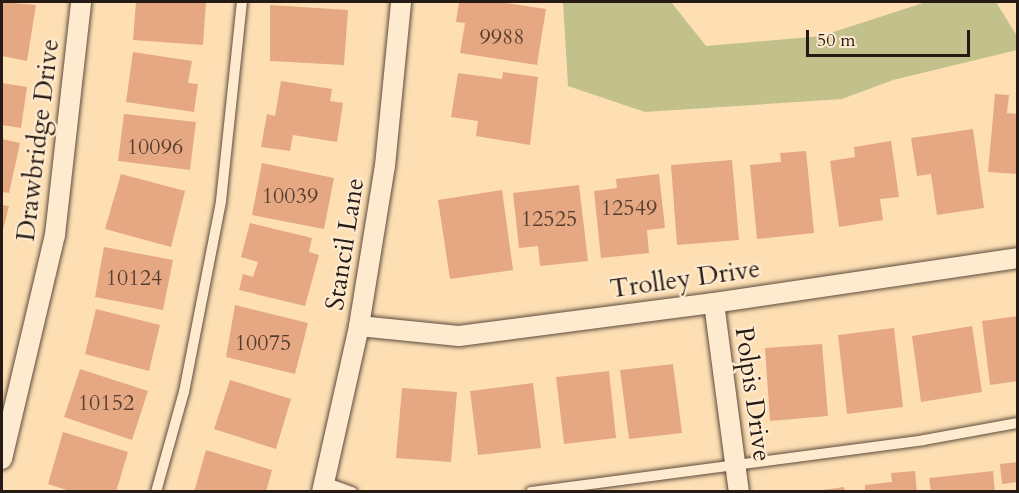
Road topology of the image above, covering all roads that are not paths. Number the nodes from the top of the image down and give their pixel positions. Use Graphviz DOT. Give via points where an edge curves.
graph roads {
  1 [pos="81,2"];
  2 [pos="242,2"];
  3 [pos="401,2"];
  4 [pos="1017,258"];
  5 [pos="714,303"];
  6 [pos="359,326"];
  7 [pos="1017,423"];
  8 [pos="2,459"];
  9 [pos="736,465"];
  10 [pos="323,487"];
  11 [pos="156,492"];
  12 [pos="352,492"];
  13 [pos="531,492"];
  14 [pos="739,492"];
  1 -- 8 [label="street, Drawbridge Drive" via="55,235"];
  2 -- 11 [label="lane" via="221,201 184,392"];
  3 -- 6 [label="street, Stancil Lane" via="385,166"];
  4 -- 5 [label="street, Trolley Drive"];
  5 -- 6 [label="street, Trolley Drive" via="445,337"];
  5 -- 9 [label="street, Polpis Drive"];
  6 -- 10 [label="street, Stancil Lane"];
  7 -- 9 [label="lane"];
  9 -- 13 [label="lane"];
  9 -- 14 [label="street, Polpis Drive"];
  10 -- 12 [label="lane"];
}
